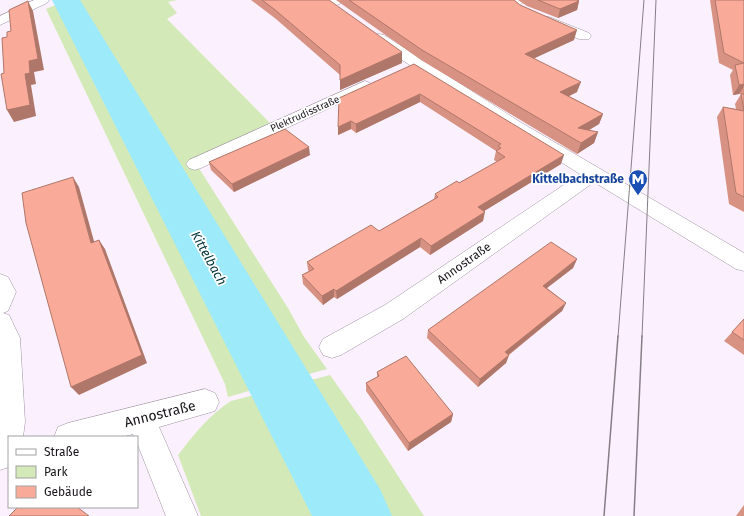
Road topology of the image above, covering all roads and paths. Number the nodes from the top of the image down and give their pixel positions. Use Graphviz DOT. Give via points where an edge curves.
graph roads {
  1 [pos="42,0"];
  2 [pos="331,1"];
  3 [pos="348,16"];
  4 [pos="536,16"];
  5 [pos="0,20"];
  6 [pos="366,29"];
  7 [pos="584,36"];
  8 [pos="380,80"];
  9 [pos="195,164"];
  10 [pos="593,174"];
  11 [pos="744,263"];
  12 [pos="0,283"];
  13 [pos="0,304"];
  14 [pos="0,322"];
  15 [pos="332,347"];
  16 [pos="205,402"];
  17 [pos="141,418"];
  18 [pos="9,436"];
  19 [pos="72,436"];
  20 [pos="182,516"];
  1 -- 5 [label="street"];
  2 -- 3 [label="street"];
  4 -- 7 [label="street"];
  6 -- 10 [label="street" via="408,67"];
  8 -- 9 [label="street, Plektrudisstraße"];
  10 -- 11 [label="street"];
  10 -- 15 [label="street, Annostraße" via="394,312"];
  12 -- 13 [label="street" via="4,292"];
  14 -- 18 [label="street" via="7,338 11,422"];
  16 -- 17 [label="street, Annostraße"];
  17 -- 19 [label="street, Annostraße"];
  17 -- 20 [label="street"];
}
